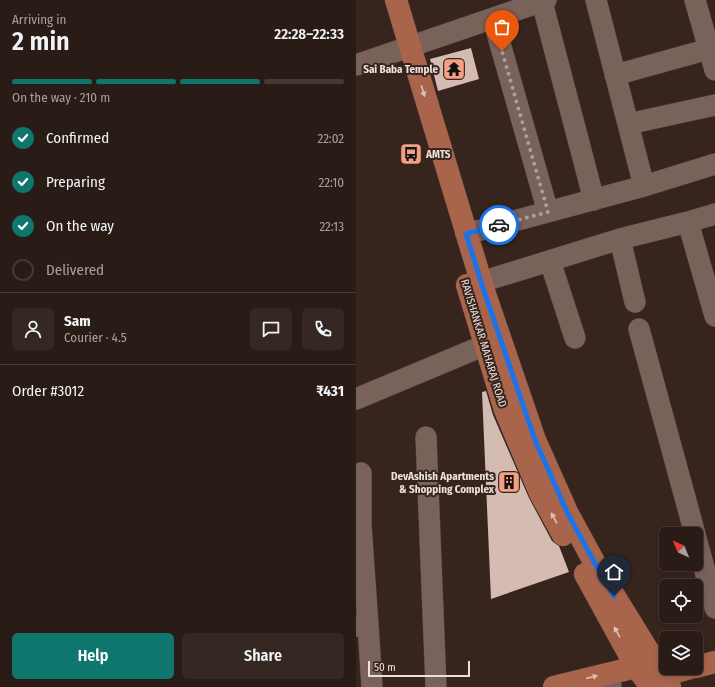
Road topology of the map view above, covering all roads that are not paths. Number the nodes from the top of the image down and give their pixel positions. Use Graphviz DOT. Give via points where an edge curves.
graph roads {
  1 [pos="381,0"];
  2 [pos="396,0"];
  3 [pos="596,0"];
  4 [pos="695,0"];
  5 [pos="544,1"];
  6 [pos="493,19"];
  7 [pos="709,49"];
  8 [pos="403,50"];
  9 [pos="356,66"];
  10 [pos="715,70"];
  11 [pos="615,75"];
  12 [pos="715,105"];
  13 [pos="628,124"];
  14 [pos="715,164"];
  15 [pos="644,186"];
  16 [pos="594,200"];
  17 [pos="548,212"];
  18 [pos="715,214"];
  19 [pos="688,222"];
  20 [pos="466,234"];
  21 [pos="620,239"];
  22 [pos="550,261"];
  23 [pos="481,282"];
  24 [pos="635,302"];
  25 [pos="715,316"];
  26 [pos="639,329"];
  27 [pos="574,338"];
  28 [pos="485,345"];
  29 [pos="356,399"];
  30 [pos="426,437"];
  31 [pos="361,473"];
  32 [pos="693,527"];
  33 [pos="703,564"];
  34 [pos="360,569"];
  35 [pos="715,608"];
  36 [pos="362,625"];
  37 [pos="715,648"];
  38 [pos="703,651"];
  39 [pos="715,662"];
  40 [pos="703,665"];
  41 [pos="655,673"];
  42 [pos="372,687"];
  43 [pos="436,687"];
  44 [pos="554,687"];
  45 [pos="610,687"];
  1 -- 8 [label="main road, RAVISHANKAR MAHARAJ ROAD"];
  2 -- 8 [label="main road, RAVISHANKAR MAHARAJ ROAD"];
  3 -- 11 [label="street"];
  4 -- 7 [label="street"];
  5 -- 6 [label="street"];
  5 -- 16 [label="street"];
  6 -- 8 [label="street"];
  6 -- 17 [label="street"];
  7 -- 10 [label="street"];
  7 -- 11 [label="street"];
  8 -- 9 [label="street"];
  8 -- 20 [label="main road, RAVISHANKAR MAHARAJ ROAD, one-way"];
  8 -- 28 [label="main road, RAVISHANKAR MAHARAJ ROAD"];
  11 -- 13 [label="street"];
  12 -- 13 [label="street"];
  13 -- 15 [label="street"];
  14 -- 15 [label="street"];
  15 -- 16 [label="street"];
  16 -- 17 [label="street"];
  17 -- 20 [label="street"];
  18 -- 19 [label="street"];
  19 -- 21 [label="street"];
  19 -- 25 [label="street"];
  20 -- 23 [label="main road, RAVISHANKAR MAHARAJ ROAD"];
  21 -- 22 [label="street"];
  21 -- 24 [label="street"];
  22 -- 23 [label="street"];
  22 -- 27 [label="street"];
  23 -- 41 [label="main road, RAVISHANKAR MAHARAJ ROAD" via="535,440 567,512"];
  26 -- 32 [label="street"];
  28 -- 29 [label="street"];
  41 -- 28 [label="main road, RAVISHANKAR MAHARAJ ROAD, one-way" via="540,493 505,410"];
  30 -- 43 [label="street"];
  31 -- 34 [label="street"];
  33 -- 35 [label="street"];
  34 -- 36 [label="street"];
  36 -- 42 [label="street"];
  37 -- 38 [label="main road"];
  39 -- 40 [label="main road"];
  44 -- 41 [label="main road, one-way"];
  41 -- 45 [label="main road"];
}
